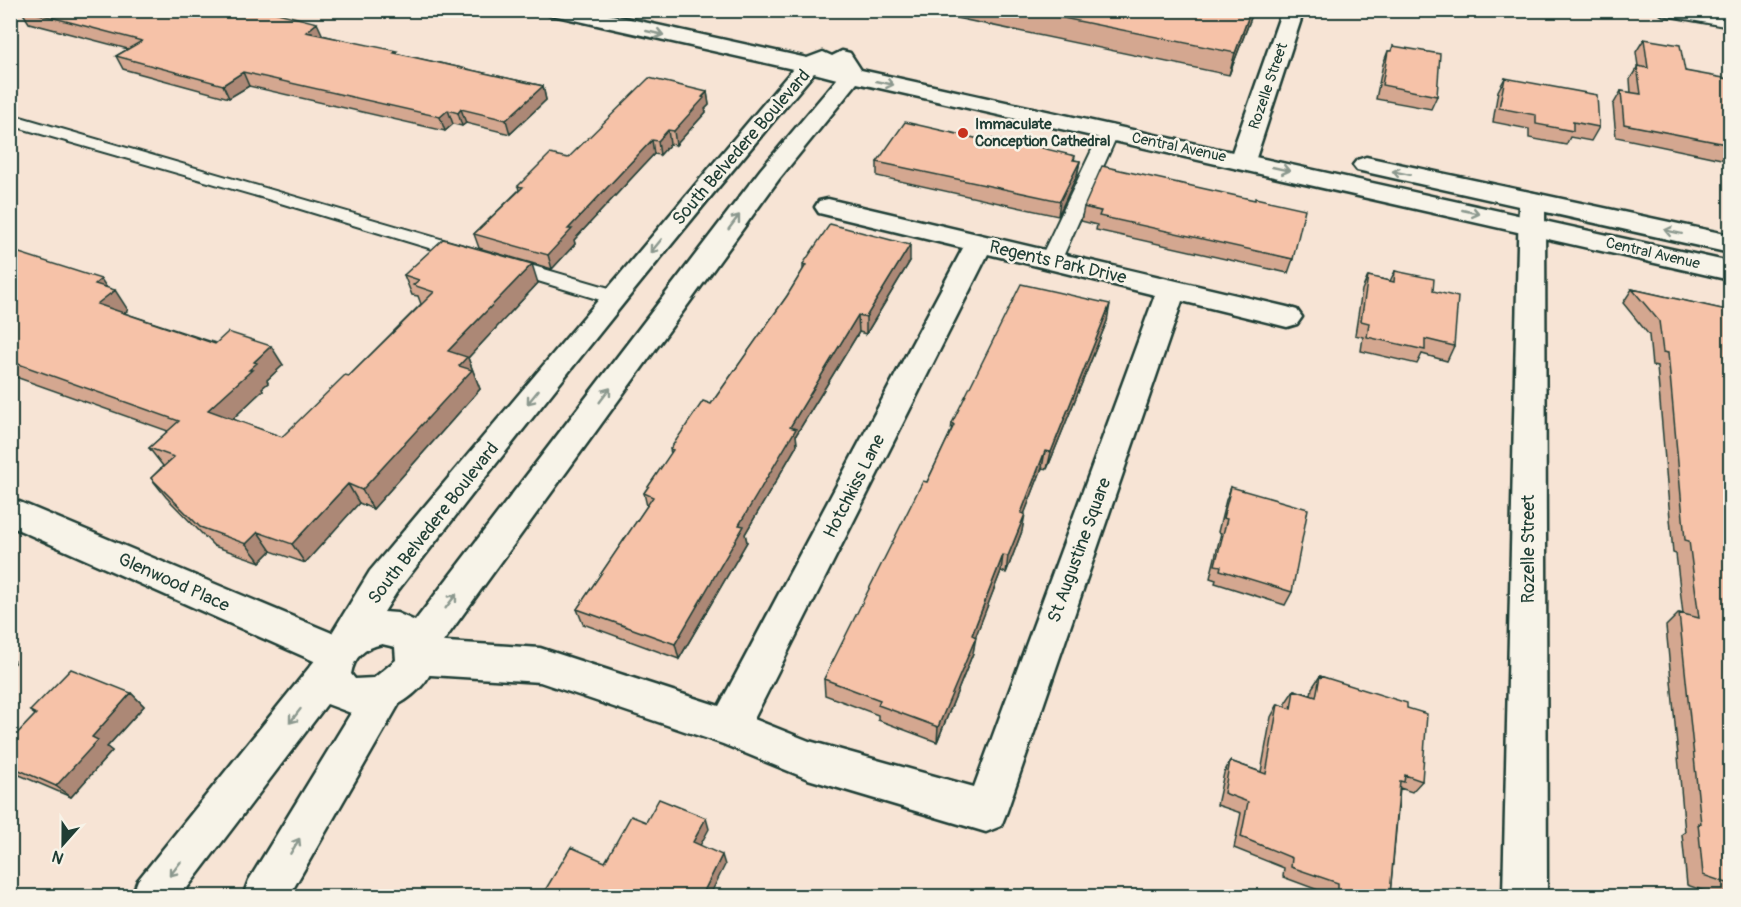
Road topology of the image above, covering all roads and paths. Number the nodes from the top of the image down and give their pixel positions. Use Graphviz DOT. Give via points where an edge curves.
graph roads {
  1 [pos="557,10"];
  2 [pos="649,10"];
  3 [pos="1293,10"];
  4 [pos="1664,10"];
  5 [pos="1731,22"];
  6 [pos="845,63"];
  7 [pos="807,67"];
  8 [pos="10,119"];
  9 [pos="1110,131"];
  10 [pos="1246,150"];
  11 [pos="828,207"];
  12 [pos="1531,213"];
  13 [pos="979,244"];
  14 [pos="1731,244"];
  15 [pos="1050,261"];
  16 [pos="1731,271"];
  17 [pos="1172,289"];
  18 [pos="615,297"];
  19 [pos="1287,317"];
  20 [pos="10,511"];
  21 [pos="415,653"];
  22 [pos="338,655"];
  23 [pos="385,692"];
  24 [pos="729,728"];
  25 [pos="154,897"];
  26 [pos="265,897"];
  27 [pos="1525,897"];
  1 -- 7 [label="street, one-way"];
  2 -- 6 [label="street, Central Avenue"];
  3 -- 10 [label="street, Rozelle Street"];
  4 -- 5 [label="lane"];
  6 -- 7 [label="street, South Belvedere Boulevard"];
  6 -- 9 [label="street, Central Avenue, one-way"];
  6 -- 10 [label="street, Central Avenue"];
  21 -- 6 [label="street, South Belvedere Boulevard, one-way" via="770,174"];
  7 -- 18 [label="street, South Belvedere Boulevard, one-way"];
  8 -- 18 [label="lane"];
  9 -- 10 [label="street, Central Avenue"];
  9 -- 15 [label="lane"];
  10 -- 12 [label="street, Central Avenue"];
  11 -- 13 [label="street, Regents Park Drive"];
  14 -- 12 [label="street, Central Avenue, one-way"];
  12 -- 16 [label="street, Central Avenue"];
  12 -- 27 [label="street, Rozelle Street"];
  13 -- 15 [label="street, Regents Park Drive"];
  13 -- 24 [label="street, Hotchkiss Lane"];
  15 -- 17 [label="street, Regents Park Drive"];
  17 -- 19 [label="street, Regents Park Drive"];
  17 -- 24 [label="street, St Augustine Square" via="986,811 808,760"];
  18 -- 22 [label="street, South Belvedere Boulevard, one-way" via="381,585"];
  20 -- 22 [label="street, Glenwood Place"];
  21 -- 22 [label="street, South Belvedere Boulevard" via="412,639 395,627 357,634"];
  21 -- 23 [label="street, South Belvedere Boulevard" via="406,677"];
  21 -- 24 [label="street" via="540,665"];
  22 -- 23 [label="street, South Belvedere Boulevard" via="332,680 337,690 358,698"];
  22 -- 25 [label="street, South Belvedere Boulevard, one-way"];
  26 -- 23 [label="street, South Belvedere Boulevard, one-way"];
}
